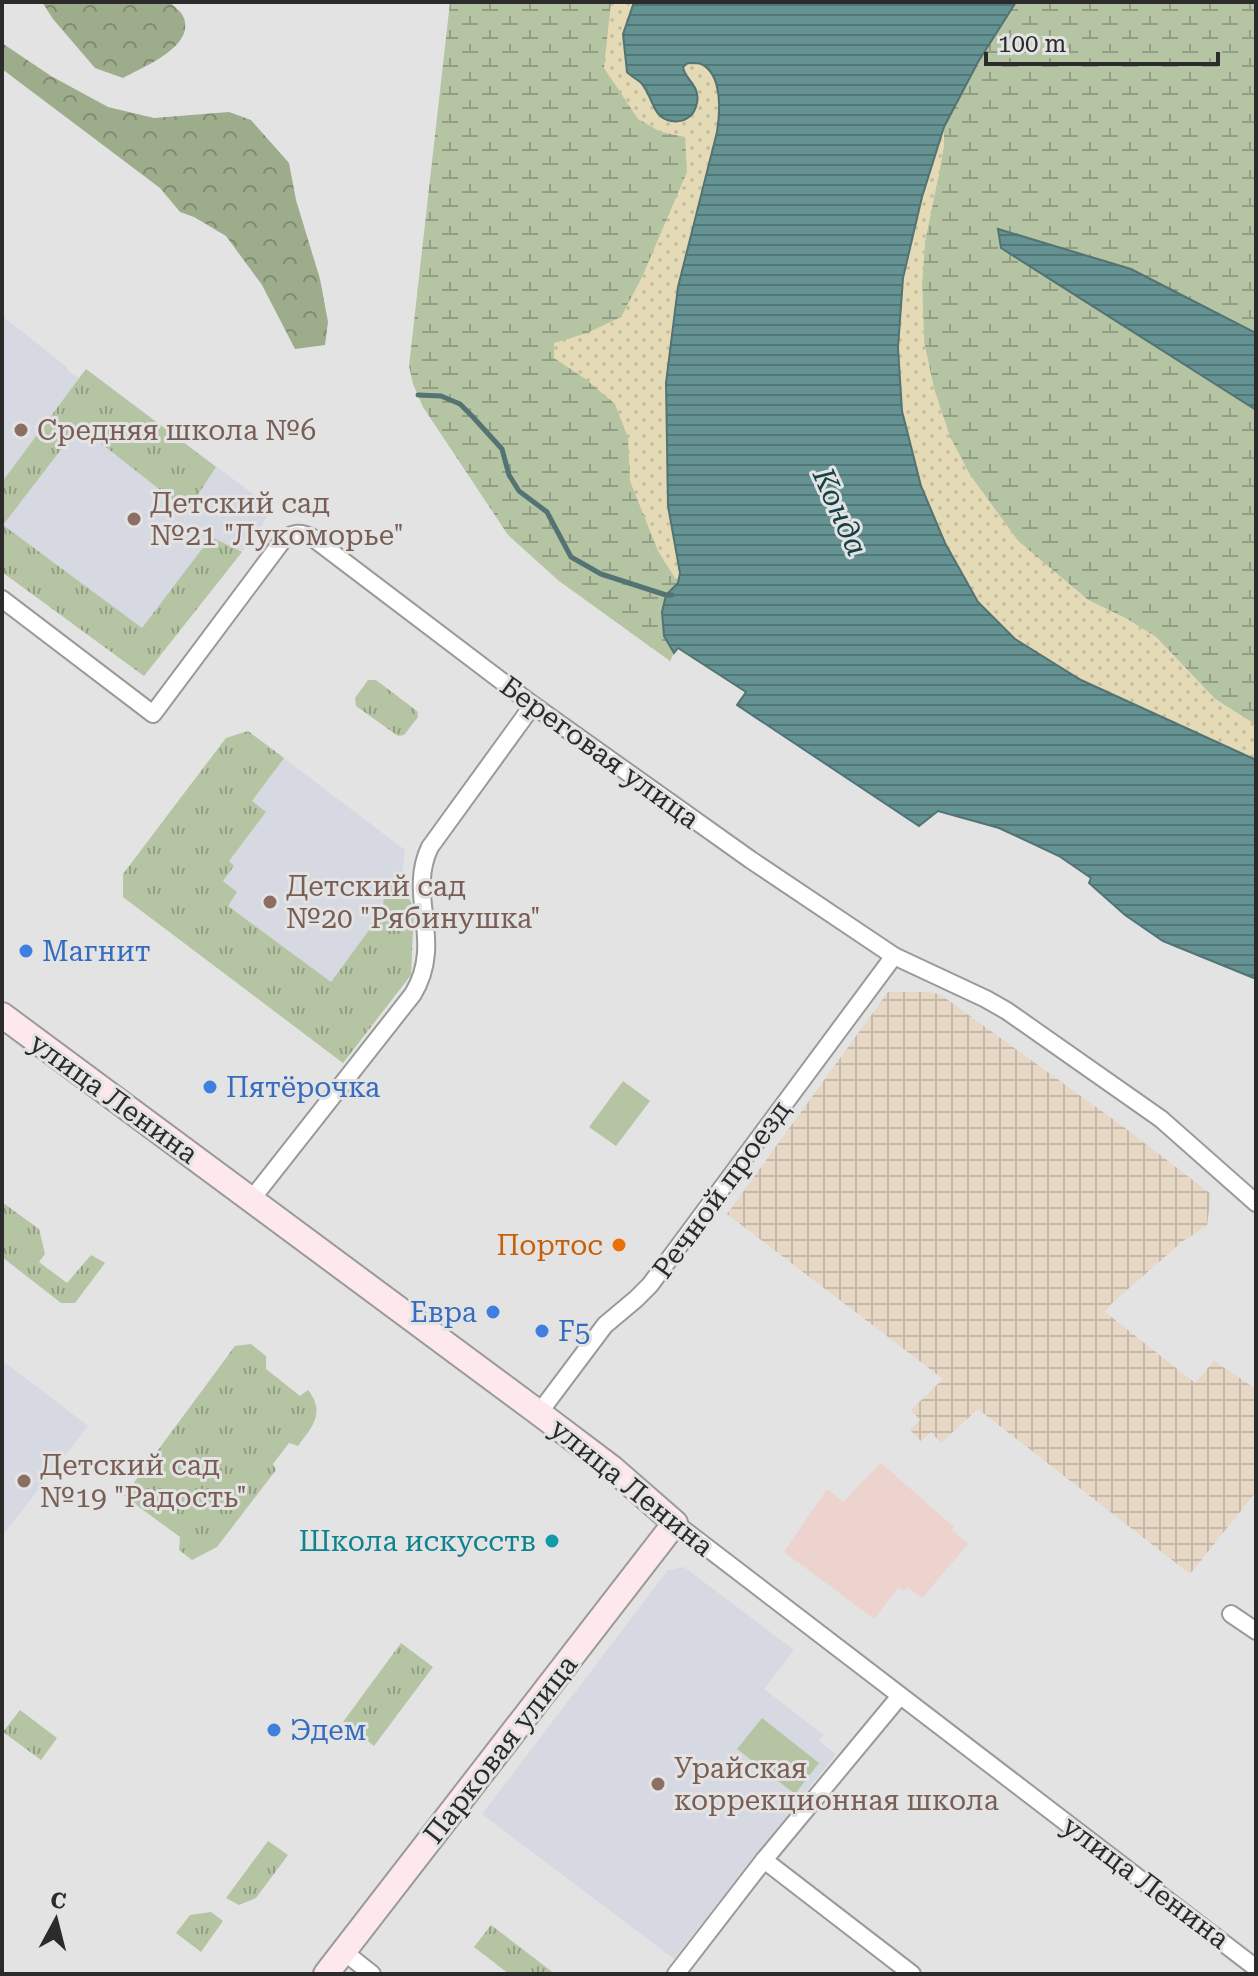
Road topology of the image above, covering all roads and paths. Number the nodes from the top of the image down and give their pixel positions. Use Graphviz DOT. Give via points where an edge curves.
graph roads {
  1 [pos="2,599"];
  2 [pos="533,705"];
  3 [pos="894,956"];
  4 [pos="2,1015"];
  5 [pos="251,1200"];
  6 [pos="1256,1203"];
  7 [pos="539,1413"];
  8 [pos="675,1523"];
  9 [pos="1231,1614"];
  10 [pos="1256,1631"];
  11 [pos="900,1696"];
  12 [pos="764,1860"];
  13 [pos="343,1951"];
  14 [pos="893,1959"];
  15 [pos="1256,1968"];
  16 [pos="326,1974"];
  17 [pos="372,1974"];
  18 [pos="676,1974"];
  19 [pos="881,1974"];
  20 [pos="912,1974"];
  1 -- 2 [label="street, Береговая улица" via="153,714 283,540 305,534"];
  2 -- 3 [label="street, Береговая улица"];
  2 -- 5 [label="street" via="424,860 427,950 421,981"];
  3 -- 6 [label="street, Береговая улица" via="1007,1011 1161,1119"];
  3 -- 7 [label="street, Речной проезд" via="650,1285 605,1325"];
  4 -- 5 [label="main road, улица Ленина"];
  5 -- 7 [label="main road, улица Ленина"];
  7 -- 8 [label="main road, улица Ленина"];
  8 -- 11 [label="street, улица Ленина"];
  8 -- 13 [label="main road, Парковая улица"];
  9 -- 10 [label="street"];
  11 -- 12 [label="street"];
  11 -- 15 [label="street, улица Ленина"];
  12 -- 14 [label="street"];
  12 -- 18 [label="street"];
  13 -- 16 [label="main road, Парковая улица"];
  13 -- 17 [label="street"];
  14 -- 19 [label="street"];
  14 -- 20 [label="street"];
}
